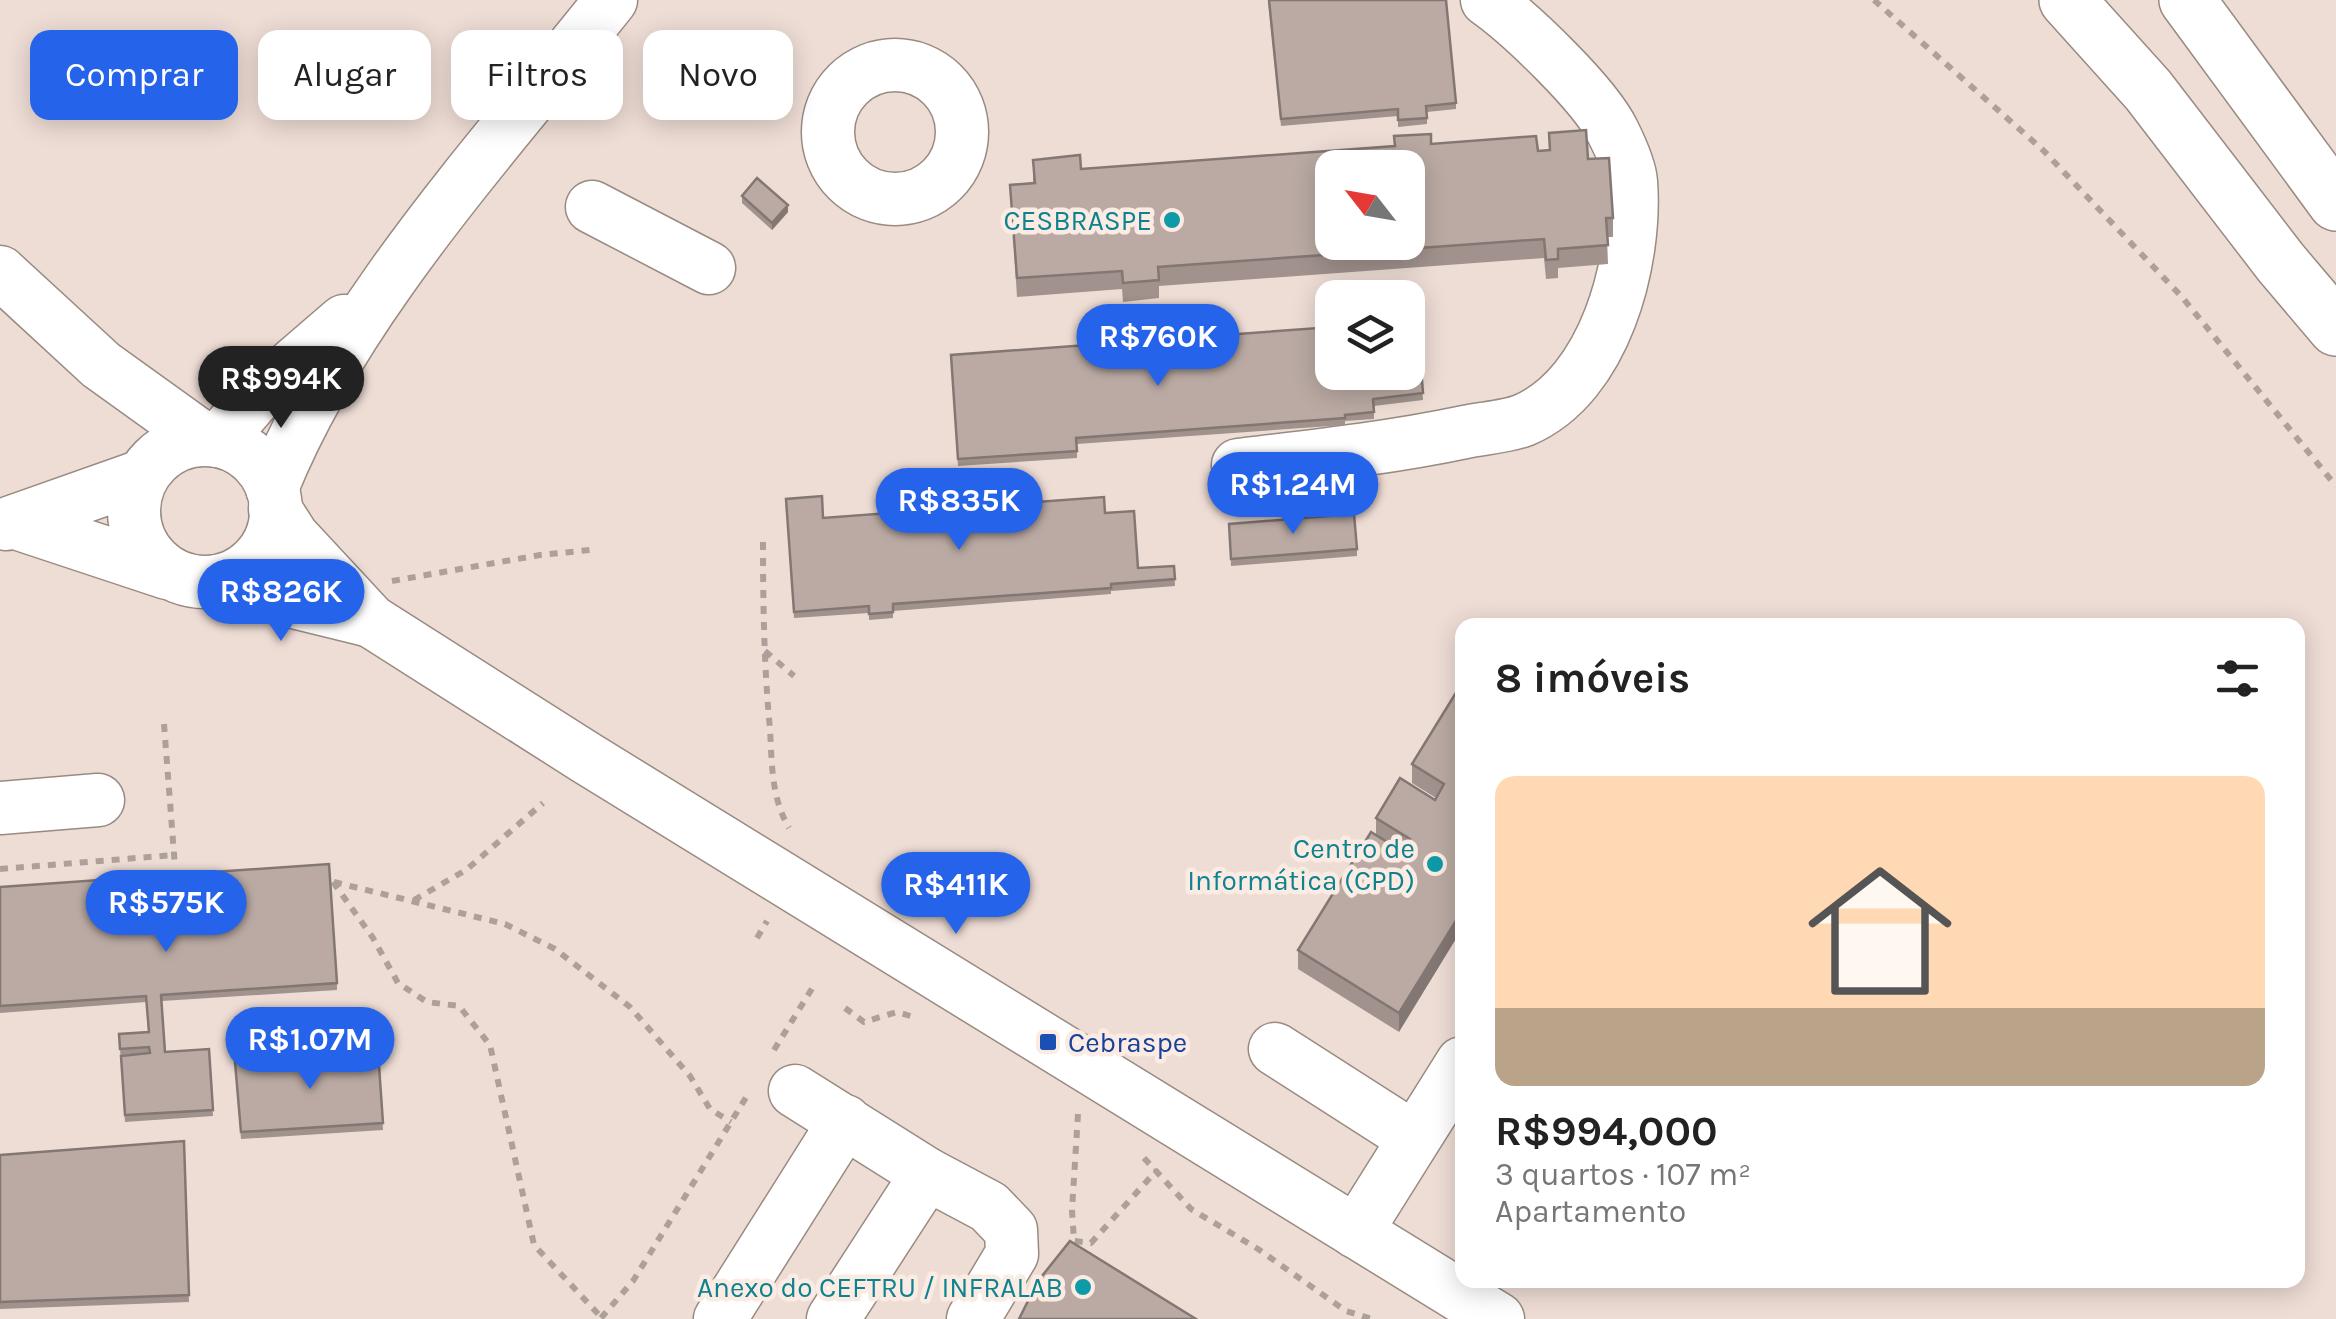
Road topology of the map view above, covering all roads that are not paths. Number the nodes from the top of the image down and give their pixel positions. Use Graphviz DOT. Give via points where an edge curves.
graph roads {
  1 [pos="611,0"];
  2 [pos="1487,0"];
  3 [pos="2067,0"];
  4 [pos="2187,0"];
  5 [pos="2336,203"];
  6 [pos="592,207"];
  7 [pos="709,268"];
  8 [pos="0,272"];
  9 [pos="383,287"];
  10 [pos="2336,328"];
  11 [pos="181,453"];
  12 [pos="1238,464"];
  13 [pos="274,498"];
  14 [pos="8,524"];
  15 [pos="190,578"];
  16 [pos="356,606"];
  17 [pos="98,800"];
  18 [pos="0,808"];
  19 [pos="1275,1049"];
  20 [pos="774,1075"];
  21 [pos="1455,1075"];
  22 [pos="845,1121"];
  23 [pos="1414,1138"];
  24 [pos="927,1174"];
  25 [pos="1356,1232"];
  26 [pos="720,1319"];
  27 [pos="833,1319"];
  28 [pos="972,1319"];
  29 [pos="1498,1319"];
  1 -- 9 [label="street"];
  2 -- 12 [label="street" via="1583,90 1613,130 1631,178 1630,245 1597,349 1561,396 1524,420 1386,449"];
  3 -- 10 [label="highway" via="2148,90"];
  4 -- 5 [label="highway"];
  6 -- 7 [label="street"];
  8 -- 11 [label="street" via="102,365"];
  9 -- 11 [label="street"];
  9 -- 13 [label="street" via="295,431"];
  11 -- 13 [label="street" via="241,450 260,466"];
  11 -- 14 [label="street"];
  11 -- 15 [label="street" via="133,512 142,547"];
  13 -- 15 [label="street" via="274,527 258,558 245,570"];
  13 -- 16 [label="street" via="292,537"];
  14 -- 15 [label="street"];
  15 -- 16 [label="street"];
  16 -- 25 [label="street"];
  17 -- 18 [label="street"];
  19 -- 23 [label="street"];
  20 -- 22 [label="street"];
  21 -- 23 [label="street"];
  22 -- 24 [label="street"];
  22 -- 26 [label="street"];
  23 -- 25 [label="street"];
  24 -- 27 [label="street"];
  24 -- 28 [label="street" via="988,1207 1010,1230 1012,1254"];
  25 -- 29 [label="street"];
}
